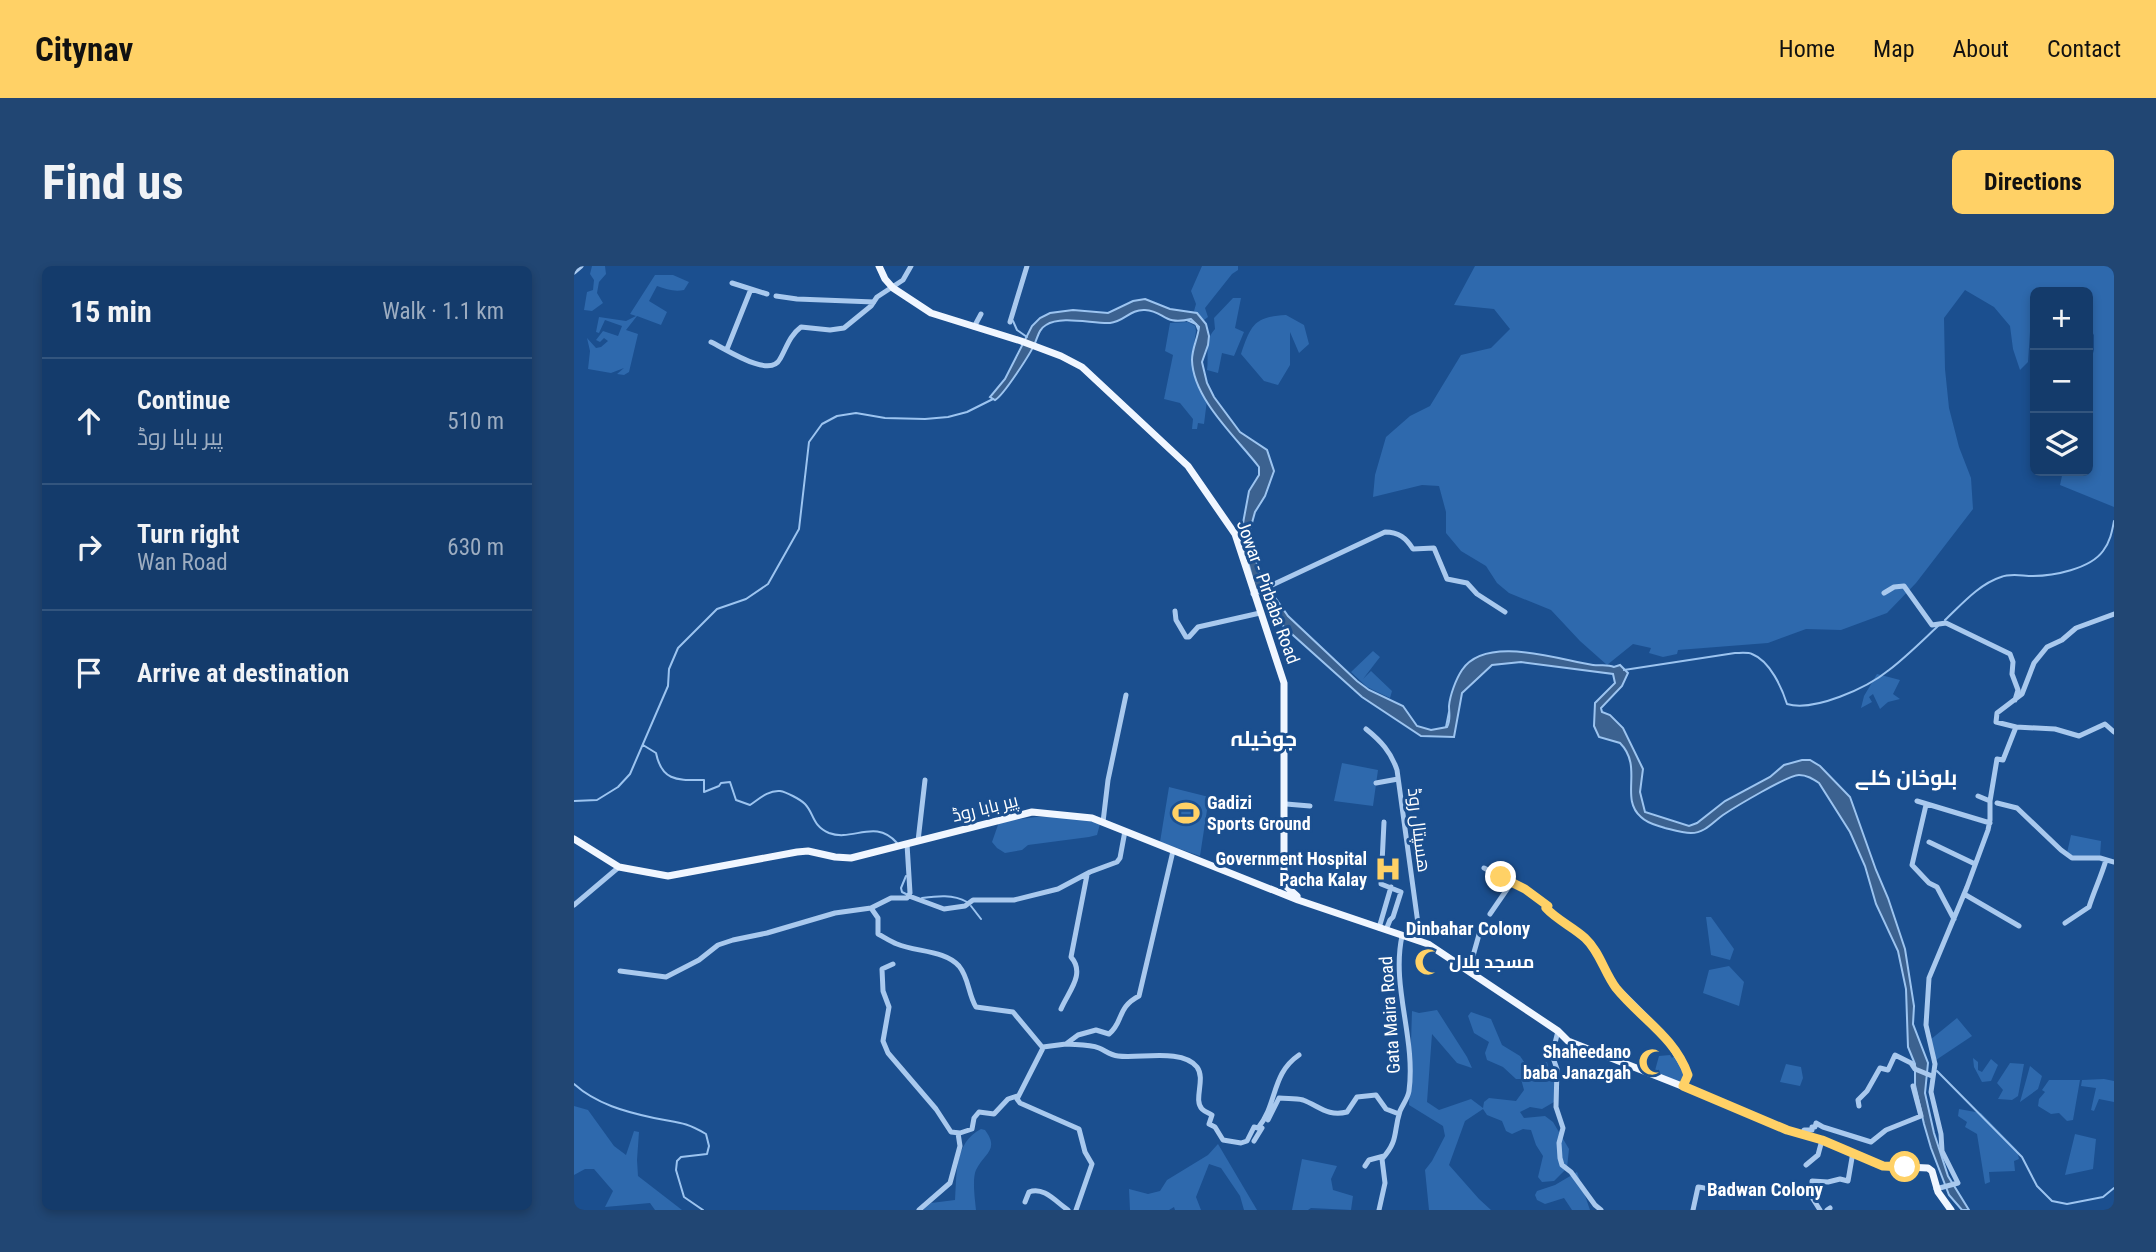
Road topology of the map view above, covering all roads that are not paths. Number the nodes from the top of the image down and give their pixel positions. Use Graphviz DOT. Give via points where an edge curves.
graph roads {
  1 [pos="581,266"];
  2 [pos="879,266"];
  3 [pos="911,266"];
  4 [pos="1027,266"];
  5 [pos="574,272"];
  6 [pos="732,283"];
  7 [pos="893,288"];
  8 [pos="751,289"];
  9 [pos="767,294"];
  10 [pos="776,296"];
  11 [pos="874,302"];
  12 [pos="981,314"];
  13 [pos="1010,322"];
  14 [pos="974,327"];
  15 [pos="711,342"];
  16 [pos="727,349"];
  17 [pos="1256,592"];
  18 [pos="1884,593"];
  19 [pos="1175,611"];
  20 [pos="1505,612"];
  21 [pos="1260,613"];
  22 [pos="2114,614"];
  23 [pos="1126,695"];
  24 [pos="2015,700"];
  25 [pos="2016,727"];
  26 [pos="1366,729"];
  27 [pos="2114,732"];
  28 [pos="1398,779"];
  29 [pos="925,780"];
  30 [pos="1376,783"];
  31 [pos="1978,796"];
  32 [pos="1917,801"];
  33 [pos="1993,802"];
  34 [pos="1286,804"];
  35 [pos="1926,805"];
  36 [pos="1310,806"];
  37 [pos="1103,822"];
  38 [pos="1384,822"];
  39 [pos="1990,823"];
  40 [pos="1125,831"];
  41 [pos="574,839"];
  42 [pos="918,841"];
  43 [pos="1929,842"];
  44 [pos="907,844"];
  45 [pos="1173,851"];
  46 [pos="2106,860"];
  47 [pos="2114,862"];
  48 [pos="1975,864"];
  49 [pos="619,867"];
  50 [pos="1484,868"];
  51 [pos="1087,874"];
  52 [pos="1285,881"];
  53 [pos="1512,883"];
  54 [pos="1391,887"];
  55 [pos="1278,891"];
  56 [pos="1964,894"];
  57 [pos="909,896"];
  58 [pos="1303,901"];
  59 [pos="574,905"];
  60 [pos="871,908"];
  61 [pos="1383,914"];
  62 [pos="1490,914"];
  63 [pos="1954,919"];
  64 [pos="1390,920"];
  65 [pos="2065,923"];
  66 [pos="1482,924"];
  67 [pos="2019,926"];
  68 [pos="1383,929"];
  69 [pos="1402,936"];
  70 [pos="1420,942"];
  71 [pos="892,964"];
  72 [pos="1469,970"];
  73 [pos="620,971"];
  74 [pos="1062,1009"];
  75 [pos="1558,1031"];
  76 [pos="1066,1044"];
  77 [pos="1043,1047"];
  78 [pos="1299,1055"];
  79 [pos="1930,1075"];
  80 [pos="1683,1086"];
  81 [pos="1913,1086"];
  82 [pos="1017,1096"];
  83 [pos="1858,1105"];
  84 [pos="1399,1114"];
  85 [pos="958,1133"];
  86 [pos="1802,1135"];
  87 [pos="1822,1140"];
  88 [pos="1254,1141"];
  89 [pos="1853,1152"];
  90 [pos="1384,1156"];
  91 [pos="1806,1165"];
  92 [pos="1365,1166"];
  93 [pos="1940,1188"];
  94 [pos="1726,1191"];
  95 [pos="1025,1202"];
  96 [pos="919,1210"];
  97 [pos="1068,1210"];
  98 [pos="1076,1210"];
  99 [pos="1379,1210"];
  100 [pos="1601,1210"];
  101 [pos="1693,1210"];
  102 [pos="1820,1210"];
  103 [pos="1951,1210"];
  1 -- 5 [label="street"];
  2 -- 7 [label="main road, Jowar - Pirbaba Road"];
  3 -- 7 [label="street"];
  4 -- 13 [label="street"];
  6 -- 8 [label="street"];
  7 -- 11 [label="street"];
  7 -- 14 [label="main road, Jowar - Pirbaba Road" via="931,313"];
  8 -- 9 [label="street"];
  8 -- 16 [label="street"];
  10 -- 11 [label="street"];
  11 -- 16 [label="street" via="844,328 801,327 790,338 779,363 766,367"];
  12 -- 14 [label="street"];
  14 -- 17 [label="main road, Jowar - Pirbaba Road" via="1082,367 1188,466 1235,534"];
  15 -- 16 [label="street"];
  17 -- 20 [label="street" via="1393,532 1413,550 1434,548 1447,579 1467,583"];
  17 -- 21 [label="main road, Jowar - Pirbaba Road"];
  18 -- 24 [label="street" via="1904,586 1932,625 1946,623 2010,654 2018,690"];
  19 -- 21 [label="street" via="1186,637 1198,628"];
  21 -- 34 [label="main road, Jowar - Pirbaba Road" via="1284,683"];
  22 -- 24 [label="street" via="2076,628 2047,647"];
  23 -- 37 [label="street"];
  24 -- 25 [label="street" via="1997,713 1996,722"];
  25 -- 27 [label="street" via="2080,736 2105,724"];
  25 -- 33 [label="street" via="2003,760 1997,759"];
  26 -- 28 [label="street, ھسپتال روڈ" via="1394,759"];
  28 -- 30 [label="street"];
  28 -- 70 [label="street, ھسپتال روڈ" via="1419,931 1414,937"];
  29 -- 42 [label="street"];
  31 -- 33 [label="street"];
  32 -- 35 [label="street"];
  33 -- 39 [label="street"];
  33 -- 46 [label="street" via="2017,808 2072,858"];
  34 -- 36 [label="street"];
  34 -- 52 [label="main road, Jowar - Pirbaba Road"];
  35 -- 39 [label="street"];
  35 -- 63 [label="street" via="1912,865 1937,887"];
  37 -- 40 [label="main road, پیر بابا روڈ"];
  37 -- 42 [label="main road, پیر بابا روڈ" via="1032,812"];
  38 -- 54 [label="street" via="1381,882"];
  39 -- 48 [label="street"];
  40 -- 45 [label="main road, پیر بابا روڈ"];
  40 -- 51 [label="street" via="1117,862"];
  41 -- 49 [label="main road, پیر بابا روڈ"];
  42 -- 44 [label="main road, پیر بابا روڈ"];
  43 -- 48 [label="street"];
  44 -- 49 [label="main road, پیر بابا روڈ" via="851,858 797,852 668,876"];
  44 -- 57 [label="street"];
  45 -- 55 [label="main road, پیر بابا روڈ"];
  45 -- 76 [label="street" via="1139,996 1122,1008 1112,1032 1085,1032"];
  46 -- 47 [label="street"];
  46 -- 65 [label="street" via="2089,907"];
  48 -- 56 [label="street"];
  49 -- 59 [label="street"];
  50 -- 53 [label="street"];
  51 -- 57 [label="street" via="1031,897 987,899 944,909"];
  51 -- 74 [label="street" via="1071,957 1078,974"];
  52 -- 55 [label="main road"];
  52 -- 58 [label="main road"];
  53 -- 62 [label="street"];
  53 -- 80 [label="street" via="1548,906 1592,946 1619,991 1662,1032 1684,1065 1688,1075"];
  54 -- 61 [label="street"];
  54 -- 64 [label="street" via="1402,892"];
  55 -- 58 [label="main road, پیر بابا روڈ"];
  56 -- 63 [label="street"];
  56 -- 67 [label="street"];
  57 -- 60 [label="street" via="891,898"];
  58 -- 68 [label="main road, پیر بابا روڈ"];
  60 -- 73 [label="street" via="835,913 718,945 666,977"];
  60 -- 77 [label="street" via="878,918 878,934 898,945 951,960 966,977 976,1007 1013,1012"];
  61 -- 64 [label="street"];
  61 -- 68 [label="street"];
  63 -- 79 [label="street" via="1928,978 1926,1025 1935,1062"];
  64 -- 68 [label="street"];
  66 -- 72 [label="street"];
  68 -- 69 [label="main road, پیر بابا روڈ"];
  69 -- 70 [label="main road, پیر بابا روڈ"];
  69 -- 84 [label="street, Gata Maira Road" via="1398,971 1410,1045 1409,1092"];
  70 -- 72 [label="main road, پیر بابا روڈ"];
  71 -- 85 [label="street" via="882,969 889,1007 883,1041 951,1132"];
  72 -- 75 [label="main road, پیر بابا روڈ"];
  75 -- 80 [label="main road, پیر بابا روڈ" via="1568,1041"];
  75 -- 100 [label="street" via="1552,1055 1557,1069 1556,1107 1563,1128 1560,1158"];
  76 -- 77 [label="street"];
  76 -- 78 [label="street" via="1095,1047 1116,1056 1158,1055 1189,1061 1198,1068 1200,1103 1203,1111 1212,1115 1209,1124 1223,1140 1241,1143 1265,1119 1283,1069"];
  77 -- 82 [label="street"];
  79 -- 83 [label="street" via="1895,1055 1888,1070 1880,1068"];
  79 -- 93 [label="street" via="1942,1151 1958,1183"];
  80 -- 86 [label="main road, پیر بابا روڈ"];
  81 -- 86 [label="street" via="1921,1116 1886,1130 1871,1142 1816,1123"];
  82 -- 85 [label="street" via="994,1114 979,1112 972,1129"];
  82 -- 98 [label="street" via="1020,1103 1079,1129 1092,1164"];
  84 -- 88 [label="street" via="1387,1109 1376,1095 1357,1097 1347,1112 1340,1114 1324,1112 1303,1100 1279,1098"];
  84 -- 90 [label="street, Gata Maira Road" via="1395,1139"];
  85 -- 96 [label="street" via="958,1156 950,1184"];
  86 -- 87 [label="main road, پیر بابا روڈ"];
  87 -- 89 [label="main road, پیر بابا روڈ"];
  87 -- 91 [label="street" via="1818,1155"];
  89 -- 93 [label="main road, پیر بابا روڈ" via="1890,1167 1928,1168"];
  89 -- 102 [label="street" via="1848,1181 1812,1181 1813,1199"];
  90 -- 92 [label="street"];
  90 -- 99 [label="street, Gata Maira Road"];
  93 -- 103 [label="main road"];
  94 -- 101 [label="street" via="1698,1187"];
  95 -- 97 [label="street" via="1028,1192 1037,1190"];
}
